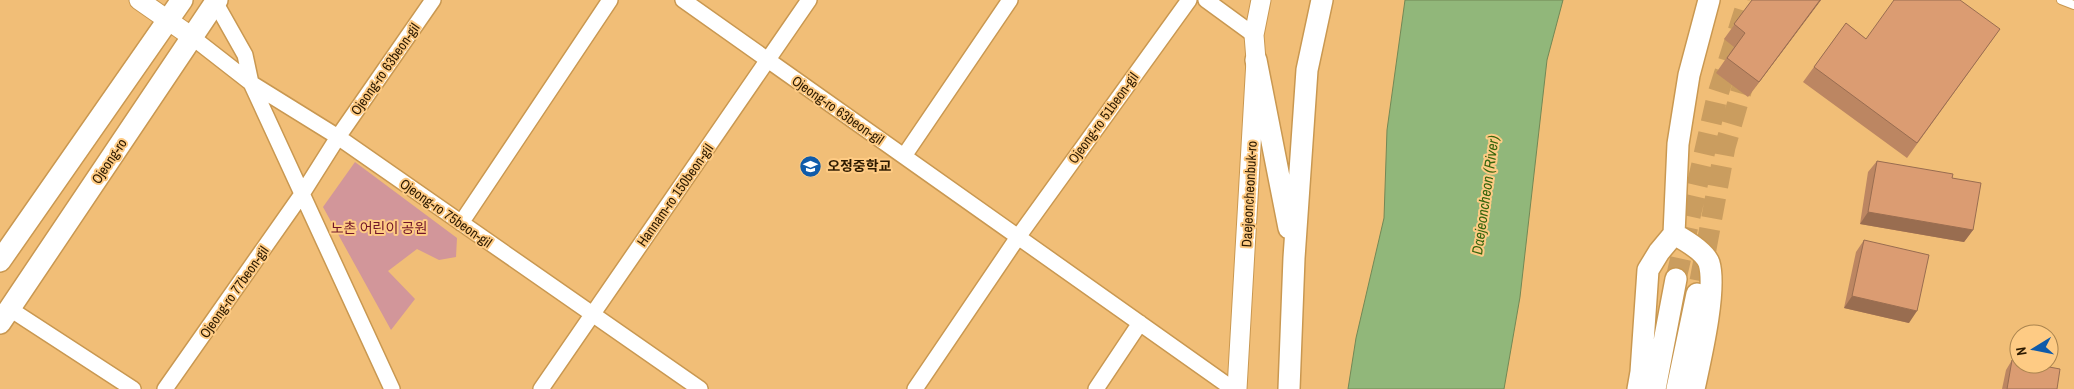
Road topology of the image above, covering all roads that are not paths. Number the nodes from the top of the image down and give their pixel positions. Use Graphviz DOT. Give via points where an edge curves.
graph roads {
  1 [pos="139,0"];
  2 [pos="182,0"];
  3 [pos="216,0"];
  4 [pos="433,0"];
  5 [pos="610,0"];
  6 [pos="683,0"];
  7 [pos="809,0"];
  8 [pos="1010,0"];
  9 [pos="1189,0"];
  10 [pos="1206,0"];
  11 [pos="1261,0"];
  12 [pos="1322,0"];
  13 [pos="1709,0"];
  14 [pos="2061,0"];
  15 [pos="2074,5"];
  16 [pos="168,20"];
  17 [pos="1254,35"];
  18 [pos="192,37"];
  19 [pos="768,60"];
  20 [pos="1256,60"];
  21 [pos="250,83"];
  22 [pos="338,137"];
  23 [pos="904,156"];
  24 [pos="302,194"];
  25 [pos="461,223"];
  26 [pos="1674,234"];
  27 [pos="1018,237"];
  28 [pos="1294,258"];
  29 [pos="0,261"];
  30 [pos="1676,279"];
  31 [pos="1700,280"];
  32 [pos="592,314"];
  33 [pos="5,316"];
  34 [pos="1140,323"];
  35 [pos="133,389"];
  36 [pos="166,389"];
  37 [pos="392,389"];
  38 [pos="541,389"];
  39 [pos="700,389"];
  40 [pos="915,389"];
  41 [pos="1096,389"];
  42 [pos="1233,389"];
  43 [pos="1238,389"];
  44 [pos="1289,389"];
  45 [pos="1638,389"];
  46 [pos="1655,389"];
  47 [pos="1677,389"];
  48 [pos="1694,389"];
  1 -- 16 [label="street"];
  2 -- 16 [label="main road"];
  3 -- 18 [label="main road, Ojeong-ro"];
  3 -- 21 [label="street" via="246,54"];
  4 -- 22 [label="street, Ojeong-ro 63beon-gil"];
  5 -- 25 [label="street"];
  6 -- 19 [label="street, Ojeong-ro 63beon-gil"];
  7 -- 19 [label="street, Hannam-ro 150beon-gil"];
  8 -- 23 [label="street"];
  9 -- 27 [label="street, Ojeong-ro 51beon-gil"];
  10 -- 17 [label="street"];
  11 -- 17 [label="street, Daejeoncheonbuk-ro"];
  12 -- 28 [label="main road" via="1308,70"];
  13 -- 26 [label="main road" via="1689,75 1678,144"];
  14 -- 15 [label="lane"];
  16 -- 18 [label="street"];
  16 -- 29 [label="main road"];
  17 -- 20 [label="street, Daejeoncheonbuk-ro"];
  18 -- 21 [label="street, Ojeong-ro 75beon-gil"];
  18 -- 33 [label="main road, Ojeong-ro"];
  19 -- 23 [label="street, Ojeong-ro 63beon-gil"];
  19 -- 32 [label="street, Hannam-ro 150beon-gil"];
  20 -- 28 [label="main road"];
  20 -- 43 [label="street, Daejeoncheonbuk-ro"];
  21 -- 22 [label="street, Ojeong-ro 75beon-gil"];
  21 -- 24 [label="street"];
  22 -- 24 [label="street, Ojeong-ro 63beon-gil"];
  22 -- 25 [label="street, Ojeong-ro 75beon-gil"];
  23 -- 27 [label="street, Ojeong-ro 63beon-gil"];
  24 -- 36 [label="street, Ojeong-ro 77beon-gil"];
  24 -- 37 [label="street"];
  25 -- 32 [label="street, Ojeong-ro 75beon-gil"];
  26 -- 45 [label="main road" via="1648,270"];
  26 -- 48 [label="main road" via="1693,245 1709,262 1710,291"];
  27 -- 34 [label="street, Ojeong-ro 63beon-gil"];
  27 -- 40 [label="street"];
  28 -- 44 [label="main road"];
  30 -- 46 [label="main road"];
  31 -- 47 [label="main road"];
  32 -- 38 [label="street, Hannam-ro 150beon-gil"];
  32 -- 39 [label="street, Ojeong-ro 75beon-gil"];
  33 -- 35 [label="street"];
  34 -- 41 [label="street"];
  34 -- 42 [label="street, Ojeong-ro 63beon-gil"];
}
